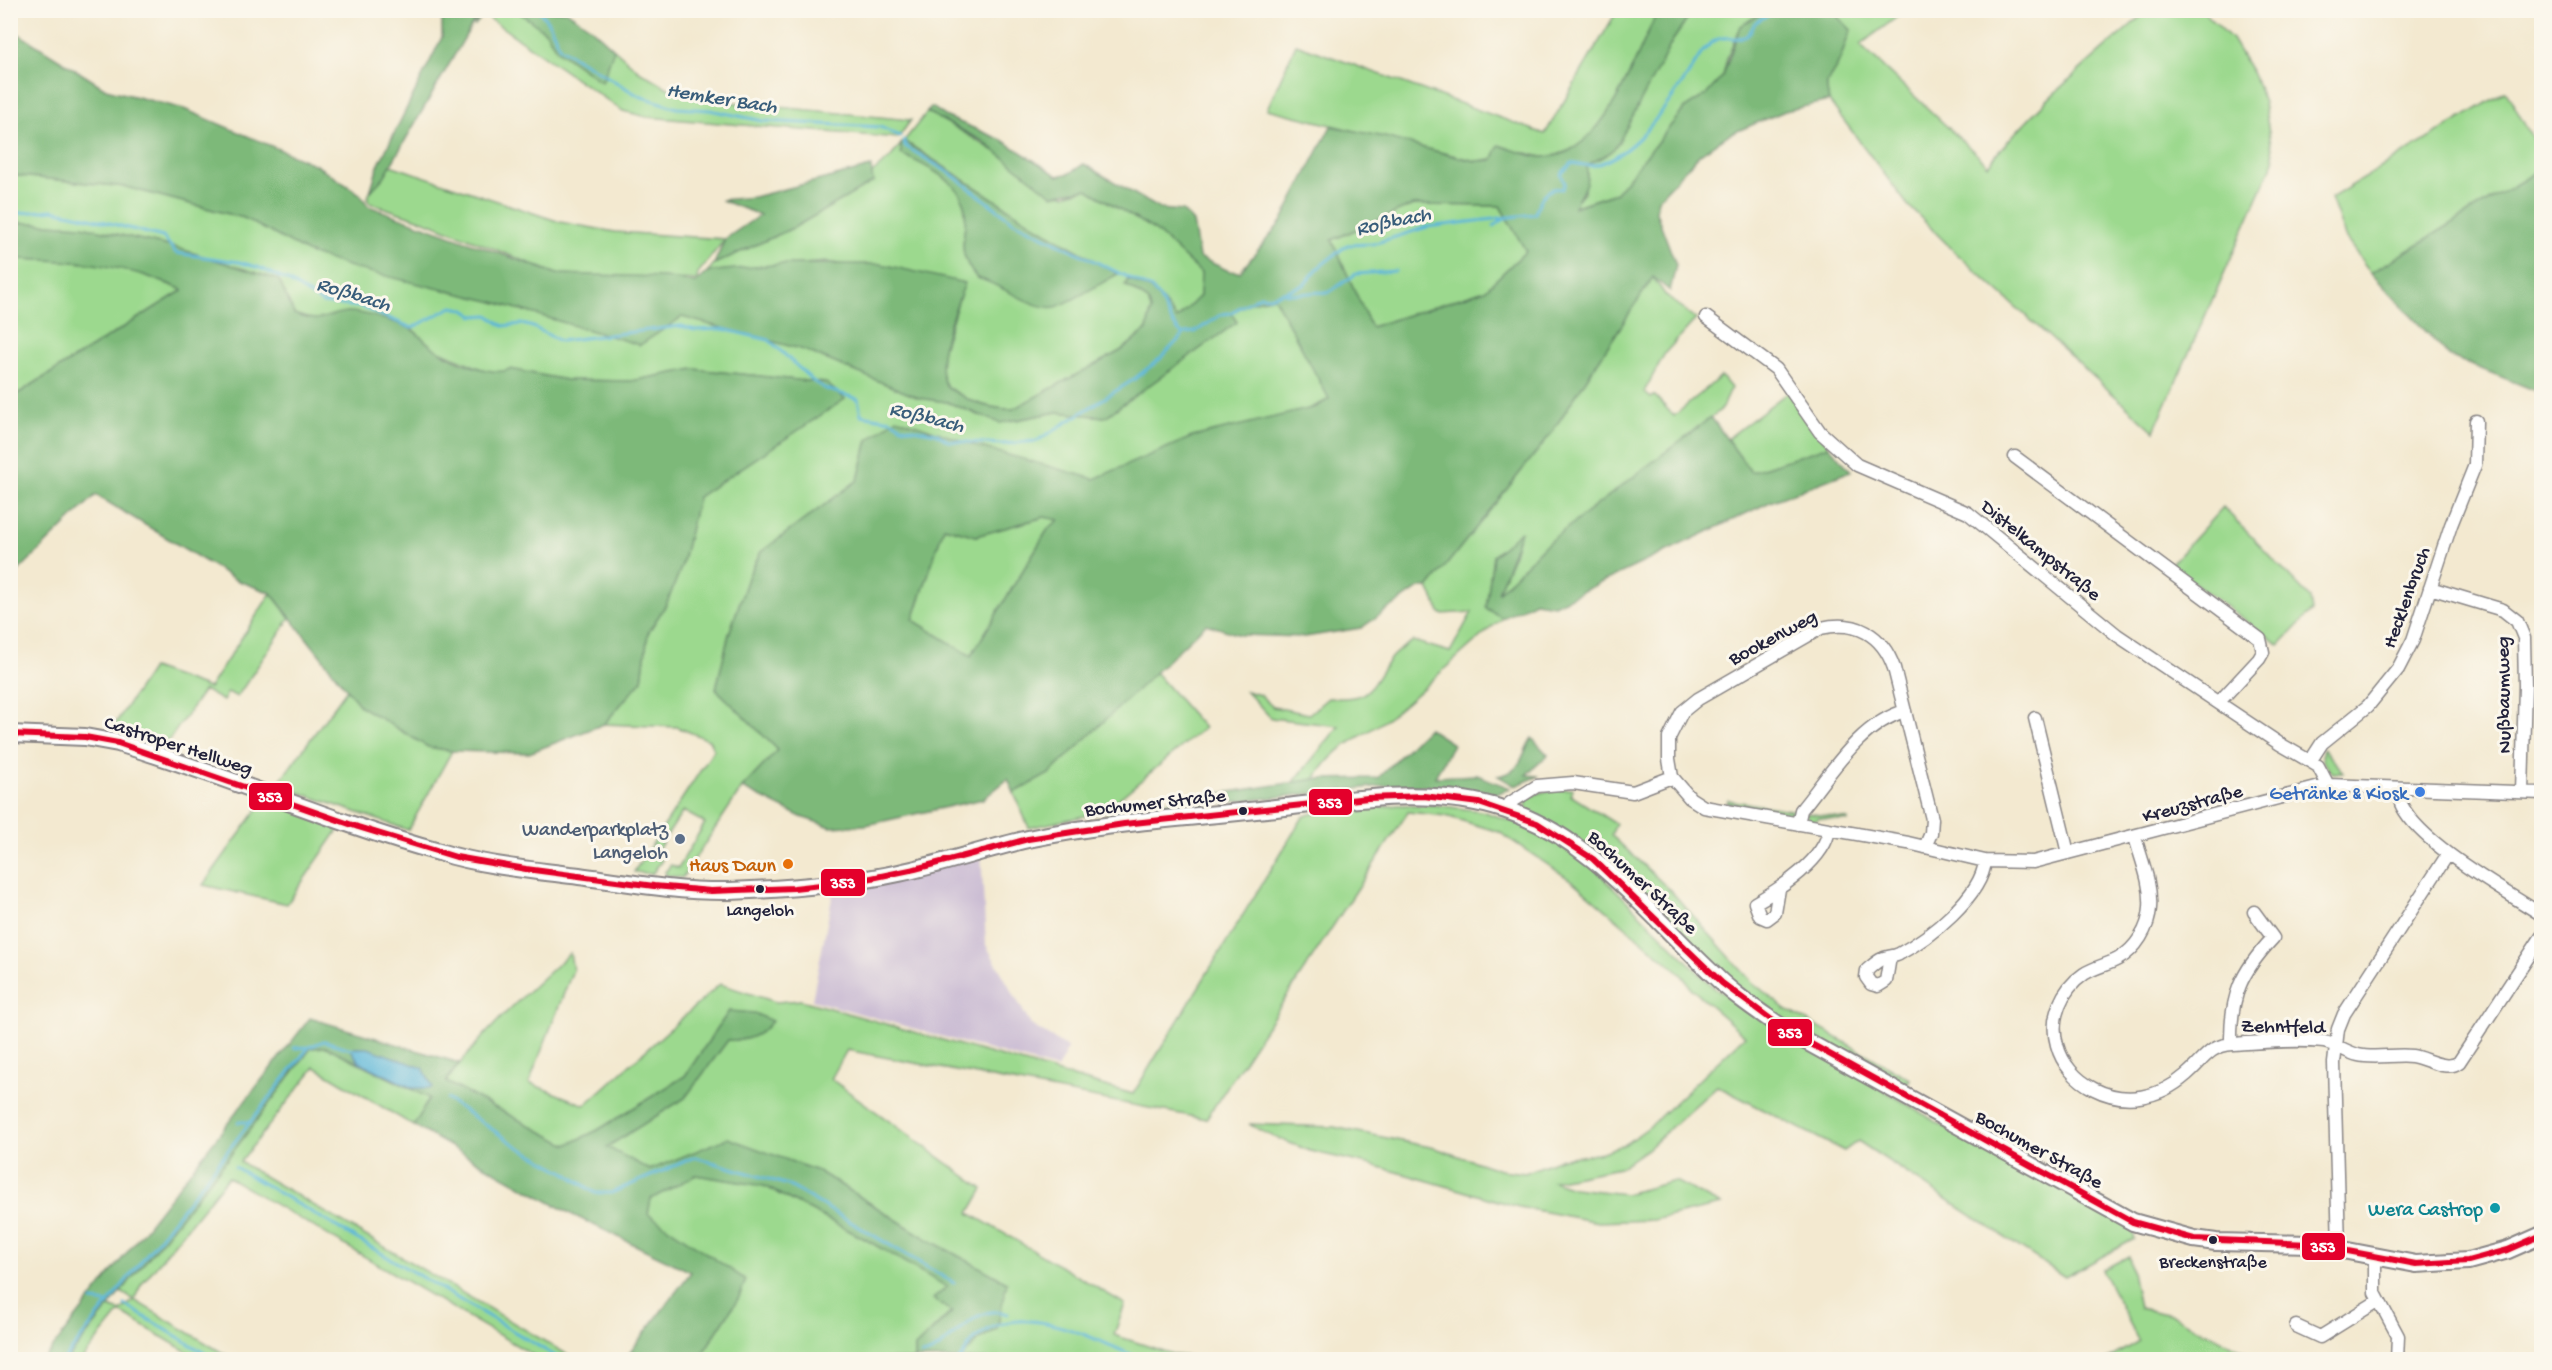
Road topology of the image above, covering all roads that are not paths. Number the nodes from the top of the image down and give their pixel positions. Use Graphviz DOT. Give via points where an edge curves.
graph roads {
  1 [pos="1706,317"];
  2 [pos="2476,420"];
  3 [pos="2015,457"];
  4 [pos="2430,588"];
  5 [pos="2219,702"];
  6 [pos="1905,711"];
  7 [pos="2035,718"];
  8 [pos="10,734"];
  9 [pos="2311,760"];
  10 [pos="1672,777"];
  11 [pos="2328,785"];
  12 [pos="2400,788"];
  13 [pos="2522,792"];
  14 [pos="2541,793"];
  15 [pos="1506,810"];
  16 [pos="1798,824"];
  17 [pos="1829,829"];
  18 [pos="2135,837"];
  19 [pos="399,840"];
  20 [pos="1925,847"];
  21 [pos="2068,853"];
  22 [pos="2448,854"];
  23 [pos="1985,861"];
  24 [pos="1779,889"];
  25 [pos="2254,912"];
  26 [pos="2541,915"];
  27 [pos="2541,936"];
  28 [pos="1890,957"];
  29 [pos="2231,1044"];
  30 [pos="2336,1046"];
  31 [pos="2541,1235"];
  32 [pos="2339,1248"];
  33 [pos="2375,1257"];
  34 [pos="2379,1301"];
  35 [pos="2296,1326"];
  36 [pos="2397,1359"];
  1 -- 5 [label="street, Distelkampstraße" via="1776,369 1820,432 1857,465 1968,513 2117,635"];
  2 -- 4 [label="street, Hecklenbruch" via="2475,465"];
  3 -- 5 [label="street" via="2260,639 2263,652 2259,659"];
  4 -- 9 [label="street, Hecklenbruch" via="2413,640 2398,669 2368,706 2322,743"];
  4 -- 13 [label="street, Nußbaumweg" via="2503,610 2522,629"];
  5 -- 9 [label="street, Distelkampstraße"];
  6 -- 10 [label="street, Bookenweg" via="1891,658 1881,642 1852,626 1821,628 1688,705 1669,738"];
  6 -- 16 [label="street" via="1864,734 1801,810"];
  6 -- 20 [label="street, Bookenweg" via="1932,819"];
  7 -- 21 [label="street"];
  8 -- 19 [label="main road, Castroper Hellweg" via="85,737 118,743"];
  9 -- 11 [label="street"];
  10 -- 15 [label="street" via="1633,792 1573,783 1537,786 1523,792"];
  10 -- 16 [label="street, Kreuzstraße" via="1681,790 1704,807"];
  11 -- 12 [label="street, Kreuzstraße"];
  11 -- 18 [label="street, Kreuzstraße"];
  12 -- 13 [label="street, Kreuzstraße"];
  12 -- 22 [label="street" via="2400,804 2408,815"];
  13 -- 14 [label="street, Kreuzstraße"];
  15 -- 19 [label="main road, Bochumer Straße" via="1462,800 1418,797 1317,804 1071,831 897,874 726,891 490,865"];
  15 -- 32 [label="main road, Bochumer Straße" via="1549,829 1594,860 1716,977 1776,1024 2115,1213 2156,1230 2194,1239 2291,1242"];
  16 -- 17 [label="street, Kreuzstraße"];
  17 -- 20 [label="street, Kreuzstraße"];
  17 -- 24 [label="street" via="1821,851"];
  18 -- 21 [label="street, Kreuzstraße"];
  18 -- 29 [label="street, Zehntfeld" via="2149,888 2147,926 2128,951 2085,973 2065,993 2055,1023 2061,1056 2074,1075 2102,1093 2141,1097 2176,1084 2210,1050"];
  20 -- 23 [label="street, Kreuzstraße"];
  21 -- 23 [label="street, Kreuzstraße" via="2033,862"];
  22 -- 26 [label="street"];
  22 -- 30 [label="street" via="2344,1014"];
  23 -- 28 [label="street" via="1973,893 1926,937"];
  25 -- 29 [label="street, Zehntfeld" via="2273,938 2240,982 2231,1013"];
  27 -- 30 [label="street, Zehntfeld" via="2456,1064 2448,1067 2424,1057 2358,1055"];
  29 -- 30 [label="street, Zehntfeld" via="2324,1042"];
  30 -- 32 [label="street"];
  31 -- 33 [label="main road, Bochumer Straße" via="2508,1250 2461,1262 2406,1264"];
  32 -- 33 [label="main road, Bochumer Straße"];
  33 -- 34 [label="street" via="2375,1293"];
  34 -- 35 [label="street" via="2320,1337"];
  34 -- 36 [label="street" via="2398,1336"];
}
